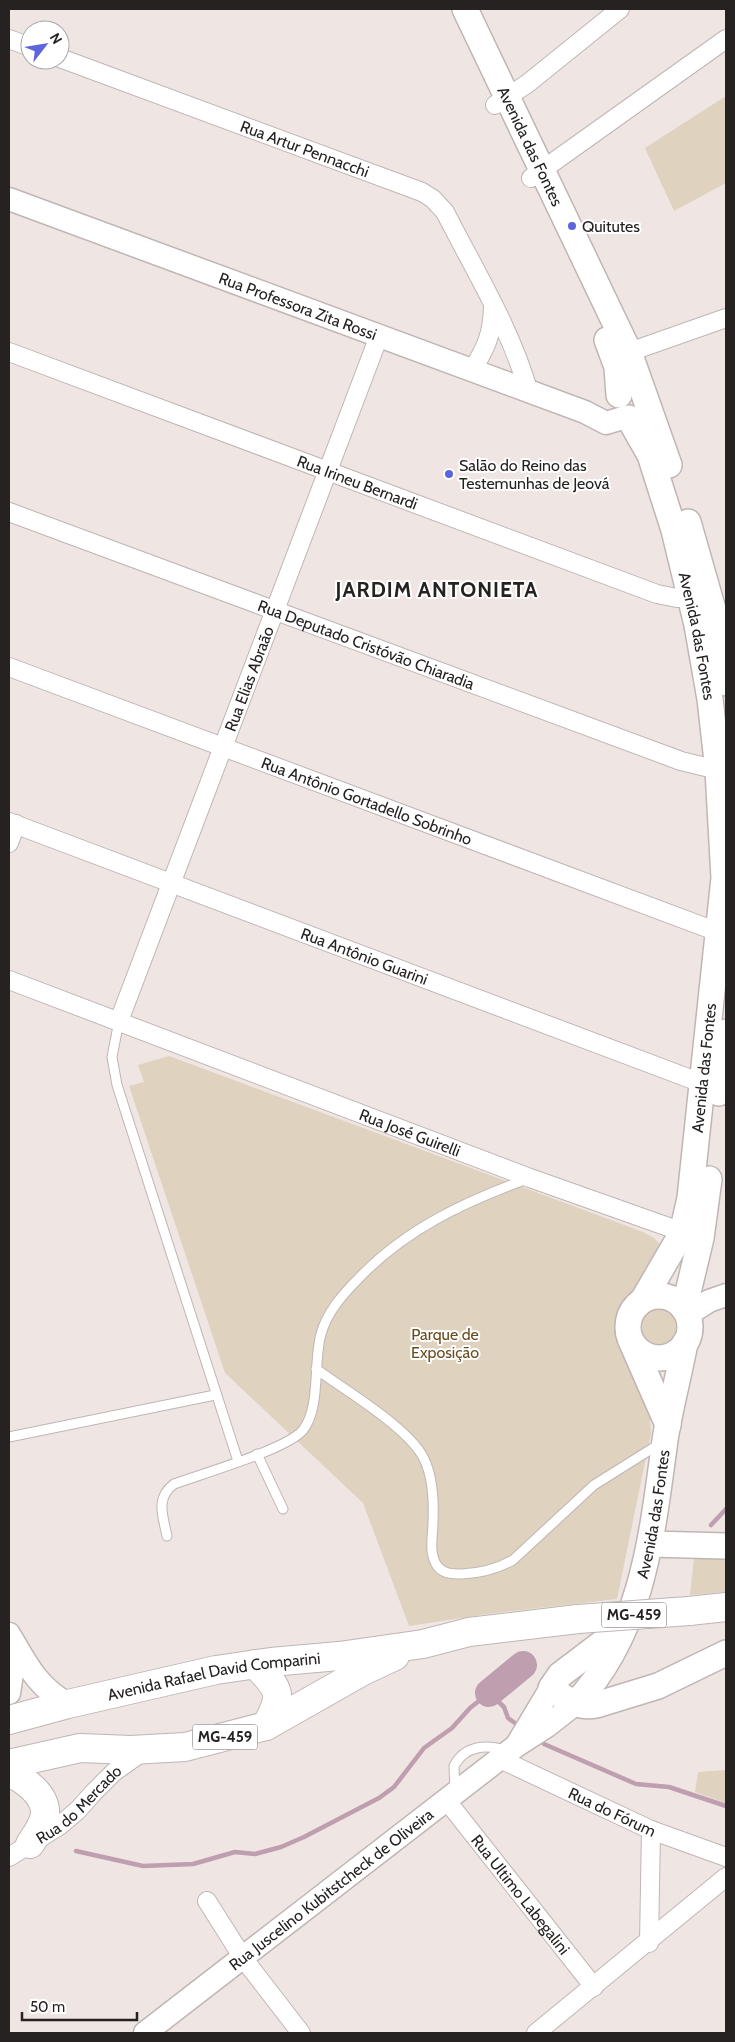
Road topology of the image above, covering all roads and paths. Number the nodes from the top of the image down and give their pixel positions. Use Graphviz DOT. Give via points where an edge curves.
graph roads {
  1 [pos="449,9"];
  2 [pos="465,9"];
  3 [pos="620,9"];
  4 [pos="726,39"];
  5 [pos="70,62"];
  6 [pos="501,102"];
  7 [pos="537,174"];
  8 [pos="9,199"];
  9 [pos="493,307"];
  10 [pos="726,318"];
  11 [pos="379,336"];
  12 [pos="9,352"];
  13 [pos="622,354"];
  14 [pos="472,371"];
  15 [pos="529,393"];
  16 [pos="646,397"];
  17 [pos="623,407"];
  18 [pos="328,471"];
  19 [pos="9,512"];
  20 [pos="700,596"];
  21 [pos="276,609"];
  22 [pos="713,621"];
  23 [pos="9,667"];
  24 [pos="726,683"];
  25 [pos="224,746"];
  26 [pos="722,771"];
  27 [pos="12,823"];
  28 [pos="9,843"];
  29 [pos="171,884"];
  30 [pos="723,934"];
  31 [pos="9,980"];
  32 [pos="119,1021"];
  33 [pos="726,1043"];
  34 [pos="711,1087"];
  35 [pos="530,1178"];
  36 [pos="692,1236"];
  37 [pos="726,1295"];
  38 [pos="643,1300"];
  39 [pos="686,1312"];
  40 [pos="631,1340"];
  41 [pos="685,1343"];
  42 [pos="316,1369"];
  43 [pos="216,1394"];
  44 [pos="666,1433"];
  45 [pos="9,1437"];
  46 [pos="256,1454"];
  47 [pos="238,1461"];
  48 [pos="284,1509"];
  49 [pos="167,1536"];
  50 [pos="650,1544"];
  51 [pos="726,1546"];
  52 [pos="726,1607"];
  53 [pos="626,1624"];
  54 [pos="10,1636"];
  55 [pos="423,1644"];
  56 [pos="723,1656"];
  57 [pos="255,1664"];
  58 [pos="572,1665"];
  59 [pos="592,1681"];
  60 [pos="550,1688"];
  61 [pos="9,1693"];
  62 [pos="68,1704"];
  63 [pos="575,1704"];
  64 [pos="9,1720"];
  65 [pos="266,1726"];
  66 [pos="146,1749"];
  67 [pos="509,1752"];
  68 [pos="9,1764"];
  69 [pos="9,1773"];
  70 [pos="451,1798"];
  71 [pos="652,1830"];
  72 [pos="20,1850"];
  73 [pos="726,1856"];
  74 [pos="726,1877"];
  75 [pos="208,1901"];
  76 [pos="649,1943"];
  77 [pos="243,1958"];
  78 [pos="594,1987"];
  79 [pos="145,2033"];
  80 [pos="301,2033"];
  81 [pos="536,2033"];
  1 -- 6 [label="main road, Avenida das Fontes"];
  2 -- 6 [label="main road, Avenida das Fontes"];
  3 -- 6 [label="street"];
  4 -- 7 [label="street"];
  5 -- 9 [label="street, Rua Artur Pennacchi" via="428,196 445,212"];
  6 -- 7 [label="main road, Avenida das Fontes"];
  7 -- 13 [label="main road, Avenida das Fontes"];
  8 -- 11 [label="street, Rua Professora Zita Rossi"];
  9 -- 14 [label="street" via="488,344"];
  9 -- 15 [label="street, Rua Artur Pennacchi" via="521,365"];
  10 -- 13 [label="street"];
  11 -- 14 [label="street, Rua Professora Zita Rossi"];
  11 -- 18 [label="street, Rua Elias Abraão"];
  12 -- 18 [label="street, Rua Irineu Bernardi"];
  13 -- 16 [label="main road, Avenida das Fontes"];
  13 -- 17 [label="main road, Avenida das Fontes"];
  14 -- 15 [label="street, Rua Professora Zita Rossi"];
  15 -- 17 [label="street, Rua Professora Zita Rossi" via="585,412"];
  16 -- 17 [label="main road" via="632,388"];
  16 -- 20 [label="main road, Avenida das Fontes"];
  17 -- 20 [label="main road, Avenida das Fontes" via="653,463 674,530"];
  18 -- 20 [label="street, Rua Irineu Bernardi" via="657,594"];
  18 -- 21 [label="street, Rua Elias Abraão"];
  19 -- 21 [label="street, Rua Deputado Cristóvão Chiaradia"];
  20 -- 22 [label="main road, Avenida das Fontes"];
  21 -- 25 [label="street, Rua Elias Abraão"];
  21 -- 26 [label="street, Rua Deputado Cristóvão Chiaradia" via="681,761"];
  22 -- 24 [label="main road, Avenida das Fontes"];
  22 -- 26 [label="main road, Avenida das Fontes" via="710,699"];
  23 -- 25 [label="street, Rua Antônio Gortadello Sobrinho"];
  25 -- 29 [label="street, Rua Elias Abraão"];
  25 -- 30 [label="street, Rua Antônio Gortadello Sobrinho"];
  26 -- 30 [label="main road, Avenida das Fontes"];
  27 -- 28 [label="street"];
  27 -- 29 [label="street, Rua Antônio Guarini"];
  29 -- 32 [label="street, Rua Elias Abraão"];
  29 -- 34 [label="street, Rua Antônio Guarini"];
  30 -- 34 [label="main road, Avenida das Fontes"];
  31 -- 32 [label="street, Rua José Guirelli"];
  32 -- 35 [label="street, Rua José Guirelli"];
  32 -- 43 [label="lane" via="112,1057 117,1086"];
  33 -- 34 [label="main road, Avenida das Fontes"];
  34 -- 36 [label="main road, Avenida das Fontes"];
  35 -- 36 [label="street, Rua José Guirelli"];
  35 -- 42 [label="lane" via="478,1197 436,1218 374,1263 330,1313 321,1333"];
  36 -- 38 [label="main road, Avenida das Fontes"];
  36 -- 39 [label="main road, Avenida das Fontes"];
  37 -- 39 [label="street"];
  38 -- 39 [label="main road" via="661,1296 678,1302"];
  38 -- 40 [label="main road, Avenida das Fontes" via="628,1322"];
  39 -- 41 [label="main road, Avenida das Fontes" via="690,1325"];
  40 -- 41 [label="main road" via="644,1354 653,1357 671,1355"];
  40 -- 44 [label="main road, Avenida das Fontes"];
  41 -- 44 [label="main road, Avenida das Fontes"];
  42 -- 44 [label="lane" via="400,1431 422,1456 429,1472 433,1496 433,1556 445,1573 474,1573 513,1560 594,1485"];
  42 -- 46 [label="lane" via="312,1412 303,1430 286,1443"];
  43 -- 45 [label="lane"];
  43 -- 47 [label="lane"];
  44 -- 50 [label="main road, Avenida das Fontes"];
  46 -- 47 [label="lane"];
  46 -- 48 [label="lane"];
  47 -- 49 [label="lane" via="174,1484 166,1490 161,1507"];
  50 -- 51 [label="main road"];
  50 -- 53 [label="main road, Avenida das Fontes"];
  52 -- 55 [label="main road, Avenida Rafael David Comparini / MG-459, bridge" via="469,1632"];
  53 -- 58 [label="main road"];
  53 -- 59 [label="main road, Avenida das Fontes" via="616,1648"];
  54 -- 61 [label="street" via="12,1674"];
  54 -- 62 [label="street" via="29,1669 48,1692"];
  55 -- 57 [label="main road, Avenida Rafael David Comparini / MG-459"];
  55 -- 65 [label="main road, Avenida Rafael David Comparini / MG-459" via="363,1671"];
  56 -- 63 [label="main road" via="658,1686 588,1707"];
  57 -- 62 [label="main road, Avenida Rafael David Comparini / MG-459"];
  57 -- 65 [label="main road" via="277,1690 278,1704"];
  58 -- 59 [label="main road"];
  58 -- 60 [label="main road"];
  59 -- 63 [label="main road, Avenida das Fontes"];
  60 -- 63 [label="main road"];
  60 -- 67 [label="street, Rua Juscelino Kubitstcheck de Oliveira"];
  62 -- 64 [label="main road, Avenida Rafael David Comparini / MG-459"];
  63 -- 67 [label="street, Rua Juscelino Kubitstcheck de Oliveira"];
  65 -- 66 [label="main road, Avenida Rafael David Comparini / MG-459" via="185,1747"];
  66 -- 68 [label="main road, Avenida Rafael David Comparini / MG-459" via="80,1748"];
  66 -- 72 [label="street, Rua do Mercado" via="114,1772 78,1810"];
  67 -- 70 [label="street, Rua Juscelino Kubitstcheck de Oliveira"];
  67 -- 71 [label="street, Rua do Fórum"];
  69 -- 72 [label="main road" via="24,1780 43,1802 45,1815"];
  70 -- 77 [label="street, Rua Juscelino Kubitstcheck de Oliveira"];
  70 -- 78 [label="street, Rua Ultimo Labegalini"];
  71 -- 73 [label="street, Rua do Fórum"];
  71 -- 76 [label="street"];
  74 -- 76 [label="street"];
  75 -- 77 [label="street"];
  76 -- 78 [label="street"];
  77 -- 79 [label="street, Rua Juscelino Kubitstcheck de Oliveira"];
  77 -- 80 [label="street"];
  78 -- 81 [label="street"];
}
